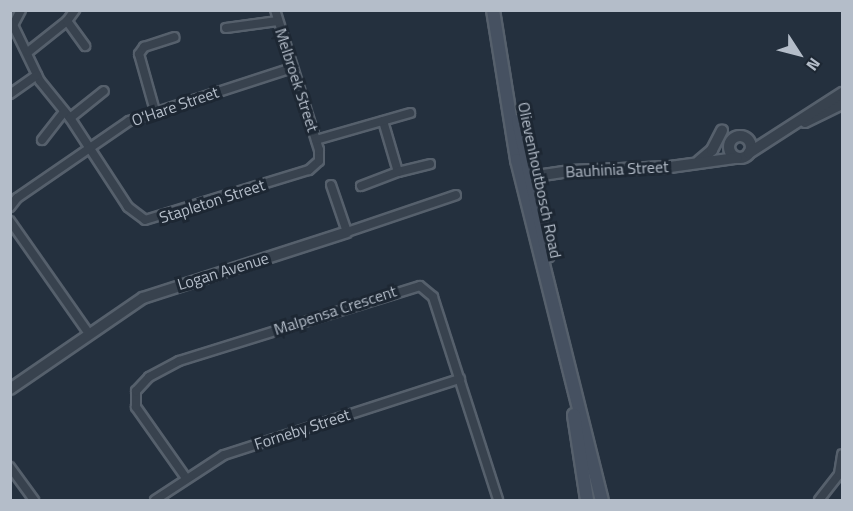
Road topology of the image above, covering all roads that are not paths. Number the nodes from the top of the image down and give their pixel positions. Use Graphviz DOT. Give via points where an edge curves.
graph roads {
  1 [pos="21,10"];
  2 [pos="75,10"];
  3 [pos="275,10"];
  4 [pos="493,10"];
  5 [pos="499,10"];
  6 [pos="67,21"];
  7 [pos="278,21"];
  8 [pos="12,25"];
  9 [pos="226,28"];
  10 [pos="174,37"];
  11 [pos="85,46"];
  12 [pos="28,52"];
  13 [pos="292,68"];
  14 [pos="37,75"];
  15 [pos="104,91"];
  16 [pos="10,94"];
  17 [pos="841,98"];
  18 [pos="155,111"];
  19 [pos="411,113"];
  20 [pos="67,115"];
  21 [pos="383,121"];
  22 [pos="722,130"];
  23 [pos="773,135"];
  24 [pos="745,137"];
  25 [pos="42,140"];
  26 [pos="316,140"];
  27 [pos="729,147"];
  28 [pos="90,148"];
  29 [pos="319,150"];
  30 [pos="749,153"];
  31 [pos="736,158"];
  32 [pos="711,160"];
  33 [pos="696,162"];
  34 [pos="430,164"];
  35 [pos="398,172"];
  36 [pos="527,177"];
  37 [pos="331,185"];
  38 [pos="361,186"];
  39 [pos="456,195"];
  40 [pos="10,207"];
  41 [pos="10,220"];
  42 [pos="347,232"];
  43 [pos="90,334"];
  44 [pos="565,355"];
  45 [pos="460,379"];
  46 [pos="10,389"];
  47 [pos="843,454"];
  48 [pos="10,467"];
  49 [pos="186,478"];
  50 [pos="34,501"];
  51 [pos="154,501"];
  52 [pos="498,501"];
  53 [pos="587,501"];
  54 [pos="602,501"];
  55 [pos="819,501"];
  1 -- 8 [label="street"];
  2 -- 6 [label="street"];
  3 -- 7 [label="street, Melbroek Street"];
  4 -- 36 [label="main road, Olievenhoutbosch Road" via="502,79"];
  5 -- 36 [label="main road, Olievenhoutbosch Road"];
  6 -- 11 [label="street"];
  6 -- 12 [label="street"];
  7 -- 9 [label="street"];
  7 -- 13 [label="street, Melbroek Street"];
  8 -- 12 [label="street"];
  10 -- 18 [label="street" via="144,47 140,54"];
  12 -- 14 [label="street"];
  13 -- 18 [label="street, O'Hare Street"];
  13 -- 26 [label="street, Melbroek Street"];
  14 -- 16 [label="street"];
  14 -- 20 [label="street"];
  15 -- 20 [label="street"];
  17 -- 23 [label="street"];
  18 -- 28 [label="street, O'Hare Street" via="129,121"];
  19 -- 21 [label="street"];
  20 -- 25 [label="street"];
  20 -- 28 [label="street"];
  21 -- 26 [label="street"];
  21 -- 35 [label="street"];
  22 -- 33 [label="street" via="712,150"];
  23 -- 24 [label="street"];
  23 -- 30 [label="street"];
  24 -- 27 [label="street" via="734,137"];
  24 -- 30 [label="street" via="750,142"];
  26 -- 29 [label="street, Melbroek Street"];
  27 -- 31 [label="street"];
  27 -- 32 [label="street, Bauhinia Street"];
  28 -- 29 [label="street, Stapleton Street" via="128,207 146,220 309,170 319,161"];
  28 -- 40 [label="street, O'Hare Street" via="17,198"];
  30 -- 31 [label="street"];
  31 -- 32 [label="street, Bauhinia Street"];
  32 -- 33 [label="street, Bauhinia Street"];
  33 -- 36 [label="street, Bauhinia Street"];
  34 -- 35 [label="street"];
  35 -- 38 [label="street"];
  36 -- 44 [label="main road, Olievenhoutbosch Road"];
  37 -- 42 [label="street"];
  39 -- 42 [label="street, Logan Avenue"];
  41 -- 43 [label="street"];
  42 -- 43 [label="street, Logan Avenue" via="150,295"];
  43 -- 46 [label="street, Logan Avenue"];
  44 -- 53 [label="main road, Olievenhoutbosch Road"];
  44 -- 54 [label="main road, Olievenhoutbosch Road"];
  45 -- 49 [label="street, Forneby Street" via="238,449"];
  45 -- 49 [label="street, Malpensa Crescent" via="433,297 420,286 179,361 141,385 135,399 140,414"];
  45 -- 52 [label="street, Malpensa Crescent"];
  47 -- 55 [label="street" via="839,474"];
  48 -- 50 [label="street"];
  49 -- 51 [label="street, Forneby Street"];
}
